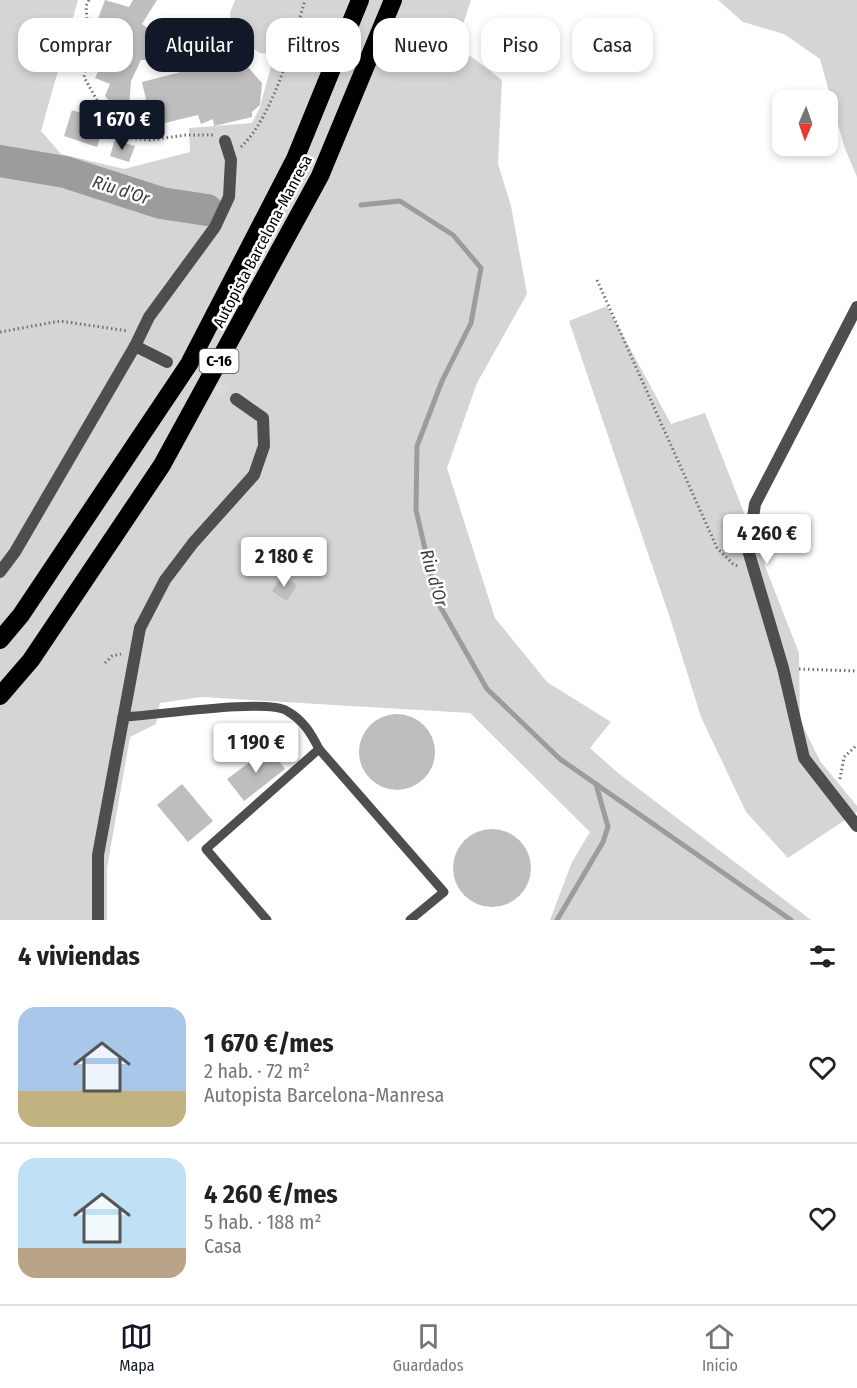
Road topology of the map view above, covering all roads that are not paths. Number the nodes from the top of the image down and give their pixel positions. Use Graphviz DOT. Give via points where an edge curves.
graph roads {
  1 [pos="360,0"];
  2 [pos="393,0"];
  3 [pos="225,141"];
  4 [pos="857,307"];
  5 [pos="138,340"];
  6 [pos="166,362"];
  7 [pos="236,399"];
  8 [pos="0,572"];
  9 [pos="0,640"];
  10 [pos="0,696"];
  11 [pos="122,717"];
  12 [pos="319,749"];
  13 [pos="857,826"];
  14 [pos="99,920"];
  15 [pos="267,920"];
  16 [pos="410,920"];
  1 -- 9 [label="highway, Autopista Barcelona-Manresa / C-16" via="295,159 189,364"];
  2 -- 10 [label="highway, Autopista Barcelona-Manresa / C-16" via="320,176 162,465 31,660"];
  3 -- 5 [label="street" via="231,160 229,197 215,228 149,317"];
  4 -- 13 [label="street" via="755,504 748,550 783,668 804,758"];
  5 -- 6 [label="street"];
  5 -- 8 [label="street"];
  7 -- 11 [label="street" via="263,418 264,446 254,475 172,571 140,628"];
  11 -- 12 [label="lane" via="230,706 285,709 309,727"];
  11 -- 14 [label="street" via="98,855"];
  12 -- 15 [label="lane" via="206,849"];
  12 -- 16 [label="lane" via="444,892"];
}
